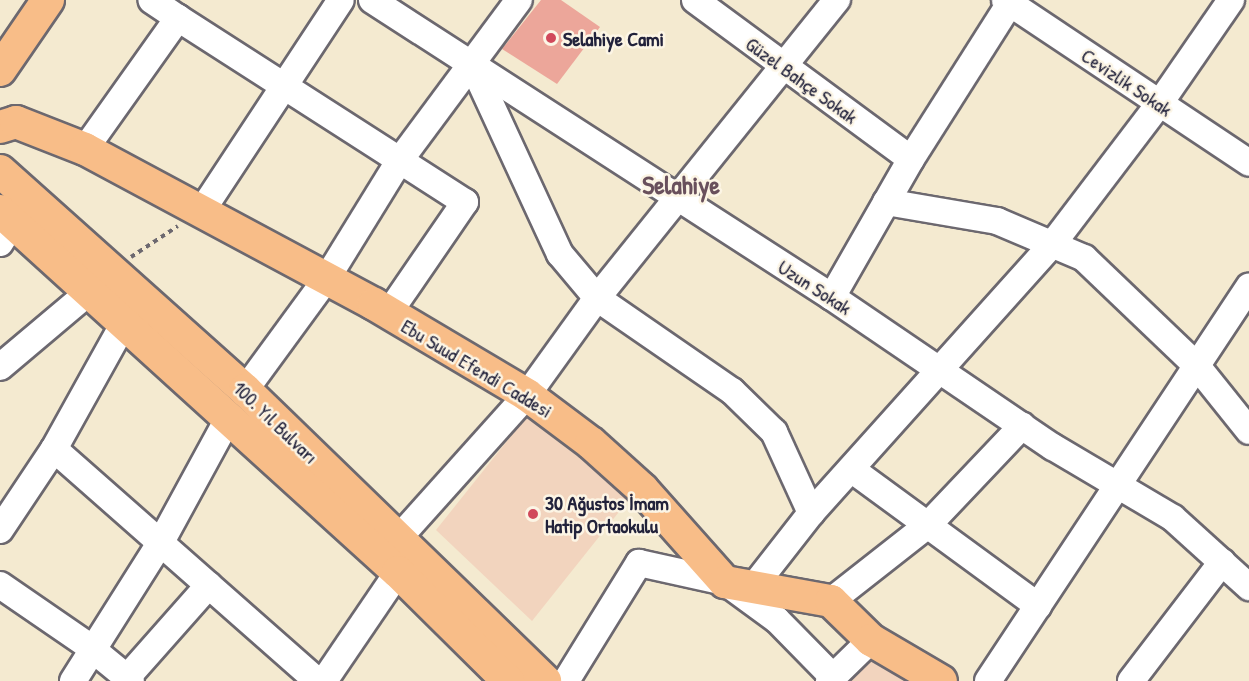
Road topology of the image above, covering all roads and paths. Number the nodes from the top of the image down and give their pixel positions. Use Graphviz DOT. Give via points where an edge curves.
graph roads {
  1 [pos="48,0"];
  2 [pos="151,0"];
  3 [pos="341,0"];
  4 [pos="372,0"];
  5 [pos="519,0"];
  6 [pos="695,0"];
  7 [pos="837,0"];
  8 [pos="1231,0"];
  9 [pos="1009,1"];
  10 [pos="178,18"];
  11 [pos="473,65"];
  12 [pos="782,68"];
  13 [pos="0,70"];
  14 [pos="284,85"];
  15 [pos="1160,103"];
  16 [pos="0,127"];
  17 [pos="85,149"];
  18 [pos="911,159"];
  19 [pos="400,160"];
  20 [pos="1249,163"];
  21 [pos="0,171"];
  22 [pos="677,197"];
  23 [pos="886,202"];
  24 [pos="203,209"];
  25 [pos="4,225"];
  26 [pos="1054,242"];
  27 [pos="111,270"];
  28 [pos="327,278"];
  29 [pos="88,293"];
  30 [pos="832,297"];
  31 [pos="597,298"];
  32 [pos="1246,298"];
  33 [pos="388,314"];
  34 [pos="123,325"];
  35 [pos="1197,366"];
  36 [pos="0,367"];
  37 [pos="941,371"];
  38 [pos="245,390"];
  39 [pos="527,395"];
  40 [pos="227,421"];
  41 [pos="1022,426"];
  42 [pos="1249,431"];
  43 [pos="54,449"];
  44 [pos="851,469"];
  45 [pos="1118,485"];
  46 [pos="811,513"];
  47 [pos="928,525"];
  48 [pos="0,530"];
  49 [pos="396,541"];
  50 [pos="161,542"];
  51 [pos="1222,562"];
  52 [pos="398,572"];
  53 [pos="740,584"];
  54 [pos="0,585"];
  55 [pos="208,585"];
  56 [pos="1249,587"];
  57 [pos="831,600"];
  58 [pos="1038,606"];
  59 [pos="871,640"];
  60 [pos="94,651"];
  61 [pos="831,679"];
  62 [pos="127,680"];
  63 [pos="73,681"];
  64 [pos="317,681"];
  65 [pos="324,681"];
  66 [pos="508,681"];
  67 [pos="545,681"];
  68 [pos="566,681"];
  69 [pos="941,681"];
  70 [pos="988,681"];
  71 [pos="1131,681"];
  1 -- 13 [label="main road"];
  2 -- 10 [label="street"];
  3 -- 14 [label="street"];
  4 -- 11 [label="street, Uzun Sokak"];
  5 -- 11 [label="street"];
  6 -- 12 [label="street, Güzel Bahçe Sokak"];
  7 -- 12 [label="street"];
  8 -- 15 [label="street"];
  9 -- 15 [label="street, Cevizlik Sokak"];
  9 -- 18 [label="street"];
  10 -- 14 [label="street"];
  10 -- 17 [label="street"];
  11 -- 19 [label="street"];
  11 -- 22 [label="street, Uzun Sokak"];
  11 -- 31 [label="street" via="560,254"];
  12 -- 18 [label="street, Güzel Bahçe Sokak"];
  12 -- 22 [label="street"];
  14 -- 19 [label="street"];
  14 -- 24 [label="street"];
  15 -- 20 [label="street, Cevizlik Sokak"];
  15 -- 26 [label="street"];
  16 -- 17 [label="main road, Ebu Suud Efendi Caddesi" via="16,122"];
  17 -- 24 [label="main road, Ebu Suud Efendi Caddesi"];
  18 -- 23 [label="street"];
  19 -- 28 [label="street"];
  19 -- 33 [label="street" via="465,202"];
  21 -- 27 [label="main road, 100. Yıl Bulvarı"];
  22 -- 30 [label="street, Uzun Sokak"];
  22 -- 31 [label="street"];
  23 -- 26 [label="street" via="997,221"];
  23 -- 30 [label="street"];
  24 -- 27 [label="path"];
  24 -- 28 [label="main road, Ebu Suud Efendi Caddesi"];
  25 -- 29 [label="main road, 100. Yıl Bulvarı"];
  26 -- 35 [label="street" via="1084,258"];
  26 -- 37 [label="street"];
  27 -- 38 [label="main road, 100. Yıl Bulvarı"];
  28 -- 33 [label="main road, Ebu Suud Efendi Caddesi"];
  28 -- 38 [label="street"];
  29 -- 34 [label="main road, 100. Yıl Bulvarı"];
  29 -- 36 [label="street"];
  30 -- 37 [label="street, Uzun Sokak"];
  31 -- 39 [label="street"];
  31 -- 46 [label="street" via="732,391 774,432"];
  32 -- 35 [label="street"];
  33 -- 39 [label="main road, Ebu Suud Efendi Caddesi"];
  34 -- 40 [label="main road, 100. Yıl Bulvarı"];
  34 -- 43 [label="street"];
  35 -- 42 [label="street"];
  35 -- 45 [label="street"];
  37 -- 41 [label="street, Uzun Sokak"];
  37 -- 44 [label="street"];
  38 -- 49 [label="main road, 100. Yıl Bulvarı"];
  39 -- 49 [label="street"];
  39 -- 53 [label="main road, Ebu Suud Efendi Caddesi" via="591,443"];
  40 -- 50 [label="street"];
  40 -- 52 [label="main road, 100. Yıl Bulvarı"];
  41 -- 45 [label="street, Uzun Sokak"];
  41 -- 47 [label="street"];
  43 -- 48 [label="street"];
  43 -- 50 [label="street"];
  44 -- 46 [label="street"];
  44 -- 47 [label="street"];
  45 -- 51 [label="street, Uzun Sokak" via="1173,518"];
  45 -- 58 [label="street"];
  46 -- 53 [label="street"];
  47 -- 57 [label="street"];
  47 -- 58 [label="street"];
  49 -- 67 [label="main road, 100. Yıl Bulvarı"];
  50 -- 55 [label="street"];
  50 -- 60 [label="street"];
  51 -- 56 [label="street, Uzun Sokak"];
  51 -- 71 [label="street"];
  52 -- 65 [label="street"];
  52 -- 66 [label="main road, 100. Yıl Bulvarı"];
  53 -- 57 [label="main road"];
  53 -- 61 [label="street"];
  53 -- 68 [label="street" via="639,563"];
  54 -- 60 [label="street"];
  55 -- 62 [label="street"];
  55 -- 64 [label="street"];
  57 -- 59 [label="main road"];
  58 -- 70 [label="street"];
  59 -- 61 [label="street"];
  59 -- 69 [label="main road"];
  60 -- 62 [label="street"];
  60 -- 63 [label="street"];
}
